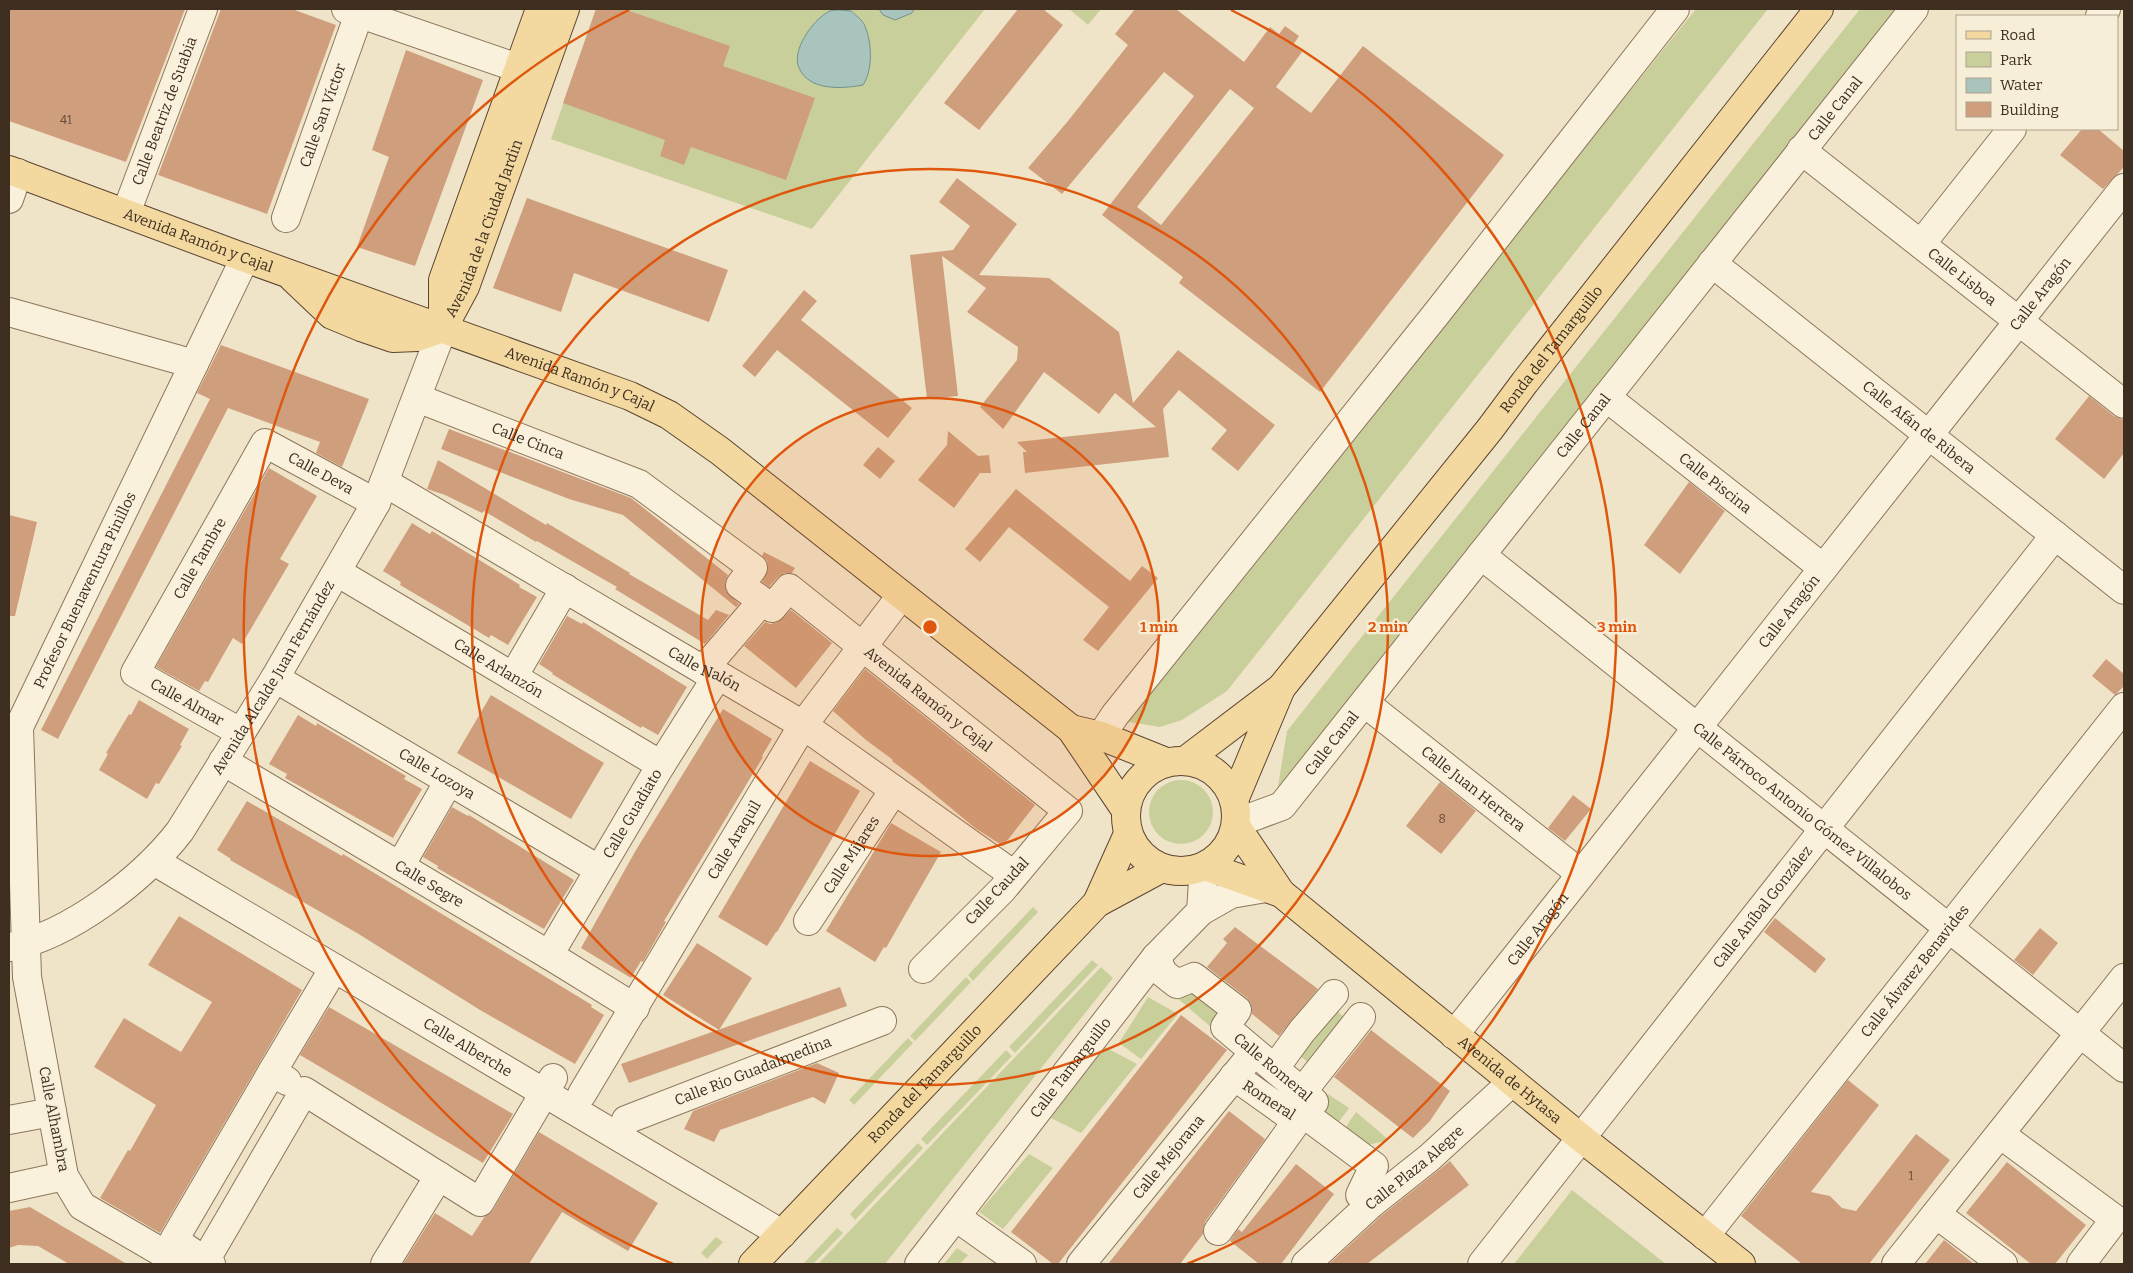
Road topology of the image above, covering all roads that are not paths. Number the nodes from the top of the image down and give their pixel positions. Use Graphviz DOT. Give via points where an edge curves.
graph roads {
  1 [pos="203,9"];
  2 [pos="540,9"];
  3 [pos="565,9"];
  4 [pos="1676,9"];
  5 [pos="1819,9"];
  6 [pos="1914,9"];
  7 [pos="353,11"];
  8 [pos="518,68"];
  9 [pos="2011,130"];
  10 [pos="1801,150"];
  11 [pos="13,172"];
  12 [pos="2124,188"];
  13 [pos="9,199"];
  14 [pos="126,213"];
  15 [pos="286,218"];
  16 [pos="1921,244"];
  17 [pos="245,258"];
  18 [pos="1712,263"];
  19 [pos="9,312"];
  20 [pos="2019,321"];
  21 [pos="444,328"];
  22 [pos="194,364"];
  23 [pos="1606,397"];
  24 [pos="417,398"];
  25 [pos="2124,404"];
  26 [pos="1929,435"];
  27 [pos="265,443"];
  28 [pos="380,493"];
  29 [pos="2056,535"];
  30 [pos="1480,555"];
  31 [pos="1823,568"];
  32 [pos="336,572"];
  33 [pos="565,588"];
  34 [pos="2124,590"];
  35 [pos="901,596"];
  36 [pos="762,601"];
  37 [pos="863,646"];
  38 [pos="711,672"];
  39 [pos="135,673"];
  40 [pos="513,677"];
  41 [pos="275,678"];
  42 [pos="1281,688"];
  43 [pos="1365,703"];
  44 [pos="2124,707"];
  45 [pos="803,725"];
  46 [pos="1697,728"];
  47 [pos="1071,729"];
  48 [pos="240,732"];
  49 [pos="1102,736"];
  50 [pos="223,761"];
  51 [pos="1176,761"];
  52 [pos="661,765"];
  53 [pos="449,780"];
  54 [pos="894,790"];
  55 [pos="1068,811"];
  56 [pos="1235,816"];
  57 [pos="1127,822"];
  58 [pos="1824,829"];
  59 [pos="161,854"];
  60 [pos="400,866"];
  61 [pos="1204,866"];
  62 [pos="1162,868"];
  63 [pos="598,869"];
  64 [pos="1581,874"];
  65 [pos="1014,876"];
  66 [pos="1274,891"];
  67 [pos="1097,903"];
  68 [pos="1201,911"];
  69 [pos="808,920"];
  70 [pos="1949,928"];
  71 [pos="17,946"];
  72 [pos="549,954"];
  73 [pos="1156,957"];
  74 [pos="334,968"];
  75 [pos="923,969"];
  76 [pos="2124,978"];
  77 [pos="1334,994"];
  78 [pos="634,1008"];
  79 [pos="1362,1017"];
  80 [pos="882,1021"];
  81 [pos="2080,1033"];
  82 [pos="1454,1034"];
  83 [pos="1265,1060"];
  84 [pos="2124,1068"];
  85 [pos="272,1072"];
  86 [pos="1234,1076"];
  87 [pos="1512,1082"];
  88 [pos="549,1085"];
  89 [pos="304,1091"];
  90 [pos="582,1094"];
  91 [pos="1301,1109"];
  92 [pos="52,1112"];
  93 [pos="9,1120"];
  94 [pos="626,1120"];
  95 [pos="2000,1134"];
  96 [pos="1580,1137"];
  97 [pos="1374,1166"];
  98 [pos="64,1176"];
  99 [pos="439,1176"];
  100 [pos="1399,1182"];
  101 [pos="9,1188"];
  102 [pos="1371,1204"];
  103 [pos="1936,1214"];
  104 [pos="956,1217"];
  105 [pos="788,1227"];
  106 [pos="1218,1231"];
  107 [pos="1705,1236"];
  108 [pos="199,1263"];
  109 [pos="385,1264"];
  110 [pos="753,1264"];
  111 [pos="919,1264"];
  112 [pos="1022,1264"];
  113 [pos="1081,1264"];
  114 [pos="1306,1264"];
  115 [pos="1482,1264"];
  116 [pos="1741,1264"];
  117 [pos="1896,1264"];
  118 [pos="2003,1264"];
  119 [pos="2081,1264"];
  1 -- 14 [label="street, Calle Beatriz de Suabia"];
  2 -- 8 [label="main road, Avenida de la Ciudad Jardin"];
  3 -- 21 [label="main road, Avenida de la Ciudad Jardin" via="465,288"];
  4 -- 49 [label="street" via="1115,715"];
  5 -- 42 [label="main road, Ronda del Tamarguillo" via="1484,437"];
  6 -- 10 [label="street, Calle Canal"];
  7 -- 8 [label="street"];
  7 -- 15 [label="street, Calle San Víctor"];
  8 -- 21 [label="main road, Avenida de la Ciudad Jardin" via="443,280"];
  9 -- 16 [label="street"];
  10 -- 16 [label="street, Calle Lisboa"];
  10 -- 18 [label="street, Calle Canal"];
  11 -- 13 [label="street"];
  11 -- 14 [label="main road, Avenida Ramón y Cajal"];
  12 -- 20 [label="street, Calle Aragón"];
  14 -- 17 [label="main road, Avenida Ramón y Cajal"];
  16 -- 20 [label="street, Calle Lisboa"];
  17 -- 21 [label="main road, Avenida Ramón y Cajal"];
  17 -- 22 [label="street, Profesor Buenaventura Pinillos"];
  18 -- 23 [label="street, Calle Canal"];
  18 -- 26 [label="street, Calle Afán de Ribera"];
  19 -- 22 [label="street"];
  20 -- 25 [label="street, Calle Lisboa"];
  20 -- 26 [label="street, Calle Aragón"];
  21 -- 24 [label="street, Avenida Alcalde Juan Fernández"];
  21 -- 35 [label="main road, Avenida Ramón y Cajal" via="630,396 669,415 720,451"];
  22 -- 71 [label="street, Profesor Buenaventura Pinillos" via="18,727"];
  23 -- 30 [label="street, Calle Canal"];
  23 -- 31 [label="street, Calle Piscina"];
  24 -- 28 [label="street, Avenida Alcalde Juan Fernández"];
  24 -- 36 [label="street, Calle Cinca" via="639,484 753,568 740,585"];
  26 -- 29 [label="street, Calle Afán de Ribera"];
  26 -- 31 [label="street, Calle Aragón"];
  27 -- 28 [label="street, Calle Deva"];
  27 -- 39 [label="street, Calle Tambre"];
  28 -- 32 [label="street, Avenida Alcalde Juan Fernández"];
  28 -- 33 [label="street, Calle Nalón"];
  29 -- 34 [label="street, Calle Afán de Ribera"];
  29 -- 58 [label="street, Calle Aníbal González"];
  30 -- 43 [label="street, Calle Canal"];
  30 -- 46 [label="street, Calle Párroco Antonio Gómez Villalobos"];
  31 -- 46 [label="street, Calle Aragón"];
  32 -- 40 [label="street, Calle Arlanzón"];
  32 -- 41 [label="street, Avenida Alcalde Juan Fernández"];
  33 -- 38 [label="street, Calle Nalón"];
  33 -- 40 [label="street"];
  35 -- 37 [label="street, Calle Araquil"];
  35 -- 47 [label="main road, Avenida Ramón y Cajal"];
  36 -- 37 [label="street, Avenida Ramón y Cajal" via="772,608 789,588"];
  36 -- 38 [label="street, Calle Guadiato"];
  37 -- 45 [label="street, Calle Araquil"];
  37 -- 55 [label="street, Avenida Ramón y Cajal"];
  38 -- 45 [label="street, Calle Nalón"];
  38 -- 52 [label="street, Calle Guadiato"];
  39 -- 48 [label="street, Calle Almar"];
  40 -- 52 [label="street, Calle Arlanzón"];
  41 -- 48 [label="street, Avenida Alcalde Juan Fernández"];
  41 -- 53 [label="street, Calle Lozoya"];
  42 -- 51 [label="main road, Ronda del Tamarguillo"];
  42 -- 56 [label="main road, Ronda del Tamarguillo"];
  43 -- 56 [label="street, Calle Canal" via="1282,806"];
  43 -- 64 [label="street, Calle Juan Herrera"];
  44 -- 70 [label="street, Calle Álvarez Benavides"];
  45 -- 54 [label="street, Calle Nalón"];
  45 -- 78 [label="street, Calle Araquil"];
  46 -- 58 [label="street, Calle Párroco Antonio Gómez Villalobos"];
  46 -- 64 [label="street, Calle Aragón"];
  47 -- 49 [label="main road"];
  47 -- 57 [label="main road"];
  48 -- 50 [label="street, Avenida Alcalde Juan Fernández"];
  49 -- 51 [label="main road"];
  50 -- 59 [label="street, Avenida Alcalde Juan Fernández" via="180,831"];
  50 -- 60 [label="street, Calle Segre"];
  51 -- 56 [label="main road" via="1207,766 1224,781"];
  51 -- 57 [label="main road" via="1147,772 1132,788"];
  52 -- 63 [label="street, Calle Guadiato"];
  53 -- 60 [label="street"];
  53 -- 63 [label="street, Calle Lozoya"];
  54 -- 65 [label="street, Calle Nalón"];
  54 -- 69 [label="street, Calle Mijares"];
  55 -- 65 [label="street, Calle Caudal"];
  56 -- 61 [label="main road" via="1226,849"];
  56 -- 66 [label="main road"];
  57 -- 62 [label="main road" via="1136,849"];
  57 -- 67 [label="main road, Ronda del Tamarguillo"];
  58 -- 70 [label="street, Calle Párroco Antonio Gómez Villalobos"];
  58 -- 96 [label="street, Calle Aníbal González"];
  59 -- 71 [label="street, Avenida Alcalde Juan Fernández" via="137,877 88,912 54,932"];
  59 -- 74 [label="street, Calle Alberche"];
  59 -- 88 [label="street, Calle Alberche"];
  60 -- 72 [label="street, Calle Segre"];
  61 -- 62 [label="main road" via="1191,871"];
  61 -- 66 [label="main road"];
  61 -- 68 [label="street"];
  62 -- 67 [label="main road, Ronda del Tamarguillo"];
  63 -- 72 [label="street, Calle Guadiato"];
  64 -- 82 [label="street, Calle Aragón"];
  65 -- 75 [label="street, Calle Caudal"];
  66 -- 68 [label="street, Calle Tamarguillo" via="1232,894"];
  66 -- 82 [label="main road, Avenida de Hytasa"];
  67 -- 105 [label="main road, Ronda del Tamarguillo"];
  68 -- 73 [label="street, Calle Tamarguillo"];
  70 -- 81 [label="street, Calle Párroco Antonio Gómez Villalobos"];
  70 -- 107 [label="street, Calle Álvarez Benavides"];
  71 -- 92 [label="street, Calle Alhambra" via="27,977"];
  72 -- 78 [label="street, Calle Segre"];
  73 -- 83 [label="street, Calle Romeral" via="1163,973 1177,984 1194,977 1237,1010 1225,1027"];
  73 -- 104 [label="street, Calle Tamarguillo"];
  74 -- 85 [label="street"];
  74 -- 88 [label="street, Calle Alberche"];
  76 -- 81 [label="street"];
  77 -- 83 [label="street, Calle Mejorana" via="1302,1031"];
  78 -- 90 [label="street, Calle Araquil"];
  79 -- 91 [label="street"];
  80 -- 94 [label="street, Calle Rio Guadalmedina"];
  81 -- 84 [label="street, Calle Párroco Antonio Gómez Villalobos"];
  81 -- 95 [label="street"];
  82 -- 87 [label="main road, Avenida de Hytasa"];
  83 -- 86 [label="street, Calle Mejorana"];
  83 -- 91 [label="street, Calle Romeral"];
  85 -- 89 [label="street"];
  85 -- 108 [label="street" via="174,1240"];
  86 -- 91 [label="street, Romeral"];
  86 -- 113 [label="street, Calle Mejorana"];
  87 -- 96 [label="main road, Avenida de Hytasa"];
  87 -- 100 [label="street, Calle Plaza Alegre"];
  88 -- 90 [label="street, Calle Alberche"];
  88 -- 99 [label="street" via="480,1202"];
  88 -- 105 [label="street, Calle Alberche"];
  89 -- 99 [label="street"];
  89 -- 108 [label="street"];
  90 -- 94 [label="street, Calle Alberche"];
  91 -- 97 [label="street, Calle Plaza Alegre"];
  91 -- 106 [label="street"];
  92 -- 93 [label="street"];
  92 -- 98 [label="street, Calle Alhambra"];
  94 -- 105 [label="street, Calle Alberche"];
  95 -- 103 [label="street"];
  95 -- 119 [label="street" via="2114,1219"];
  96 -- 107 [label="main road, Avenida de Hytasa"];
  96 -- 115 [label="street, Calle Aníbal González"];
  97 -- 100 [label="street"];
  97 -- 102 [label="street, Calle Plaza Alegre" via="1360,1196"];
  98 -- 101 [label="street"];
  98 -- 108 [label="street, Calle Alhambra" via="82,1206"];
  99 -- 109 [label="street"];
  100 -- 102 [label="street, Calle Plaza Alegre"];
  102 -- 114 [label="street"];
  103 -- 117 [label="street"];
  103 -- 118 [label="street"];
  104 -- 111 [label="street, Calle Tamarguillo"];
  104 -- 112 [label="street"];
  105 -- 110 [label="main road, Ronda del Tamarguillo"];
  107 -- 116 [label="main road, Avenida de Hytasa"];
}
